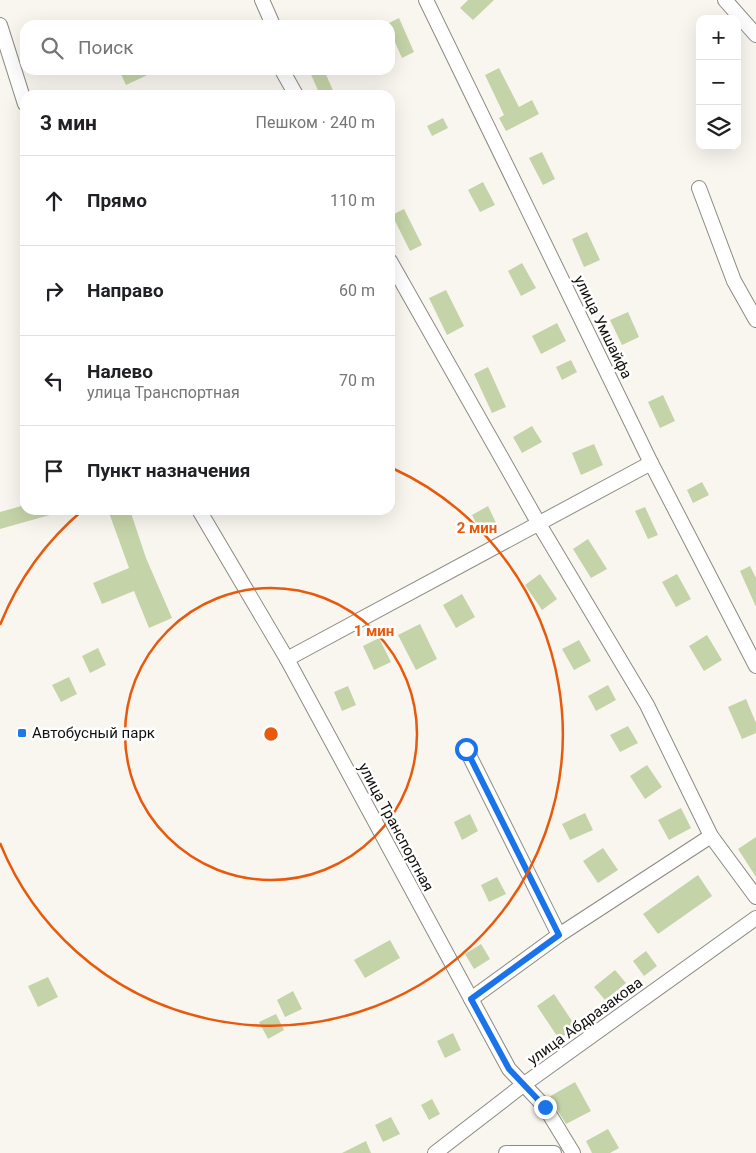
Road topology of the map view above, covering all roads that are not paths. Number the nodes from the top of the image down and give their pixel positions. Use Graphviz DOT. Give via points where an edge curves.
graph roads {
  1 [pos="262,0"];
  2 [pos="426,0"];
  3 [pos="725,0"];
  4 [pos="271,20"];
  5 [pos="0,24"];
  6 [pos="756,35"];
  7 [pos="285,75"];
  8 [pos="21,90"];
  9 [pos="293,90"];
  10 [pos="699,188"];
  11 [pos="395,278"];
  12 [pos="756,320"];
  13 [pos="651,463"];
  14 [pos="202,515"];
  15 [pos="539,524"];
  16 [pos="287,659"];
  17 [pos="756,666"];
  18 [pos="466,749"];
  19 [pos="711,836"];
  20 [pos="756,897"];
  21 [pos="756,918"];
  22 [pos="559,935"];
  23 [pos="471,999"];
  24 [pos="523,1085"];
  25 [pos="435,1153"];
  26 [pos="506,1153"];
  27 [pos="554,1153"];
  28 [pos="573,1153"];
  1 -- 4 [label="street"];
  2 -- 13 [label="street, улица Умшайфа"];
  3 -- 6 [label="street"];
  5 -- 8 [label="street"];
  7 -- 9 [label="street"];
  10 -- 12 [label="street" via="734,281"];
  11 -- 15 [label="street"];
  13 -- 15 [label="street"];
  13 -- 17 [label="street, улица Умшайфа"];
  14 -- 16 [label="street, улица Транспортная"];
  15 -- 16 [label="street"];
  15 -- 19 [label="street" via="646,705"];
  16 -- 23 [label="street, улица Транспортная"];
  18 -- 22 [label="street"];
  19 -- 20 [label="street"];
  19 -- 22 [label="street"];
  21 -- 24 [label="street, улица Абдразакова"];
  22 -- 23 [label="street"];
  23 -- 24 [label="street, улица Транспортная" via="509,1069"];
  24 -- 25 [label="street, улица Абдразакова"];
  24 -- 28 [label="street, улица Транспортная" via="545,1107"];
  26 -- 27 [label="street"];
}
